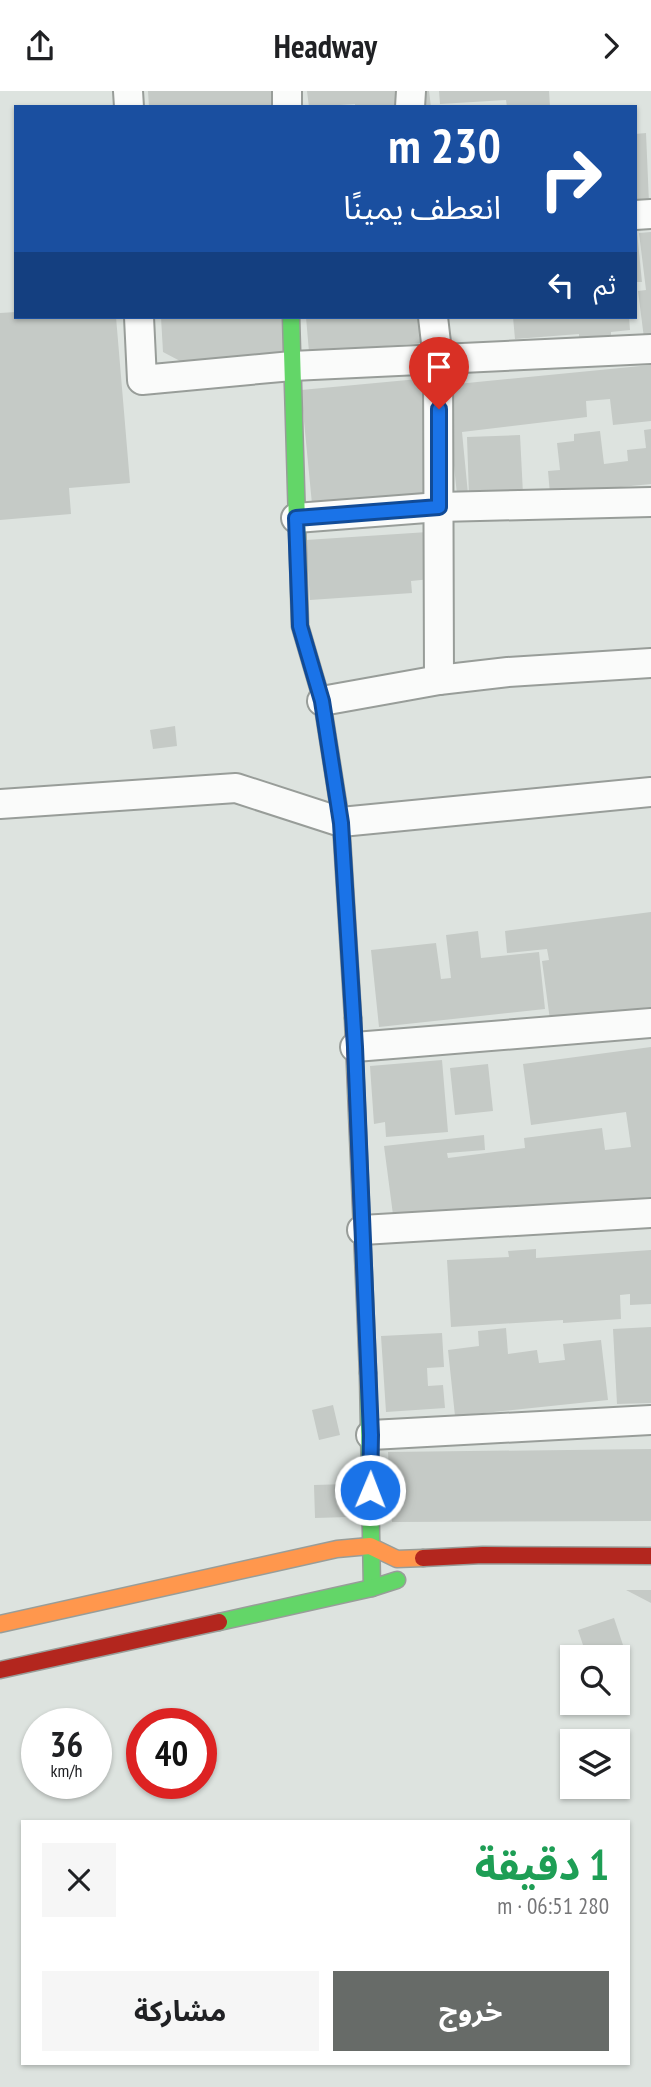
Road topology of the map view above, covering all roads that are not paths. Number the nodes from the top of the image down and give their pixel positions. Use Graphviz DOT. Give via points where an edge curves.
graph roads {
  1 [pos="139,319"];
  2 [pos="291,319"];
  3 [pos="433,319"];
  4 [pos="651,349"];
  5 [pos="438,360"];
  6 [pos="292,366"];
  7 [pos="651,502"];
  8 [pos="439,507"];
  9 [pos="296,518"];
  10 [pos="651,663"];
  11 [pos="439,680"];
  12 [pos="322,701"];
  13 [pos="651,792"];
  14 [pos="0,804"];
  15 [pos="341,823"];
  16 [pos="651,1023"];
  17 [pos="355,1047"];
  18 [pos="651,1213"];
  19 [pos="362,1230"];
  20 [pos="651,1420"];
  21 [pos="371,1435"];
  22 [pos="370,1545"];
  23 [pos="483,1555"];
  24 [pos="651,1556"];
  25 [pos="372,1588"];
  26 [pos="0,1624"];
  27 [pos="0,1670"];
  1 -- 6 [label="street" via="142,380"];
  2 -- 6 [label="street"];
  3 -- 5 [label="street"];
  4 -- 5 [label="street"];
  5 -- 6 [label="street"];
  5 -- 8 [label="street"];
  6 -- 9 [label="street"];
  7 -- 8 [label="street"];
  8 -- 9 [label="street"];
  8 -- 11 [label="street"];
  9 -- 12 [label="street" via="300,626"];
  10 -- 11 [label="street"];
  11 -- 12 [label="street"];
  12 -- 15 [label="street"];
  13 -- 15 [label="street"];
  14 -- 15 [label="street" via="236,788"];
  15 -- 17 [label="street"];
  16 -- 17 [label="street"];
  17 -- 19 [label="street"];
  18 -- 19 [label="street"];
  19 -- 21 [label="street"];
  20 -- 21 [label="street"];
  21 -- 22 [label="street"];
  22 -- 23 [label="street" via="397,1559"];
  22 -- 25 [label="street"];
  22 -- 26 [label="street"];
  23 -- 24 [label="street"];
  23 -- 25 [label="street"];
  25 -- 27 [label="street"];
}
